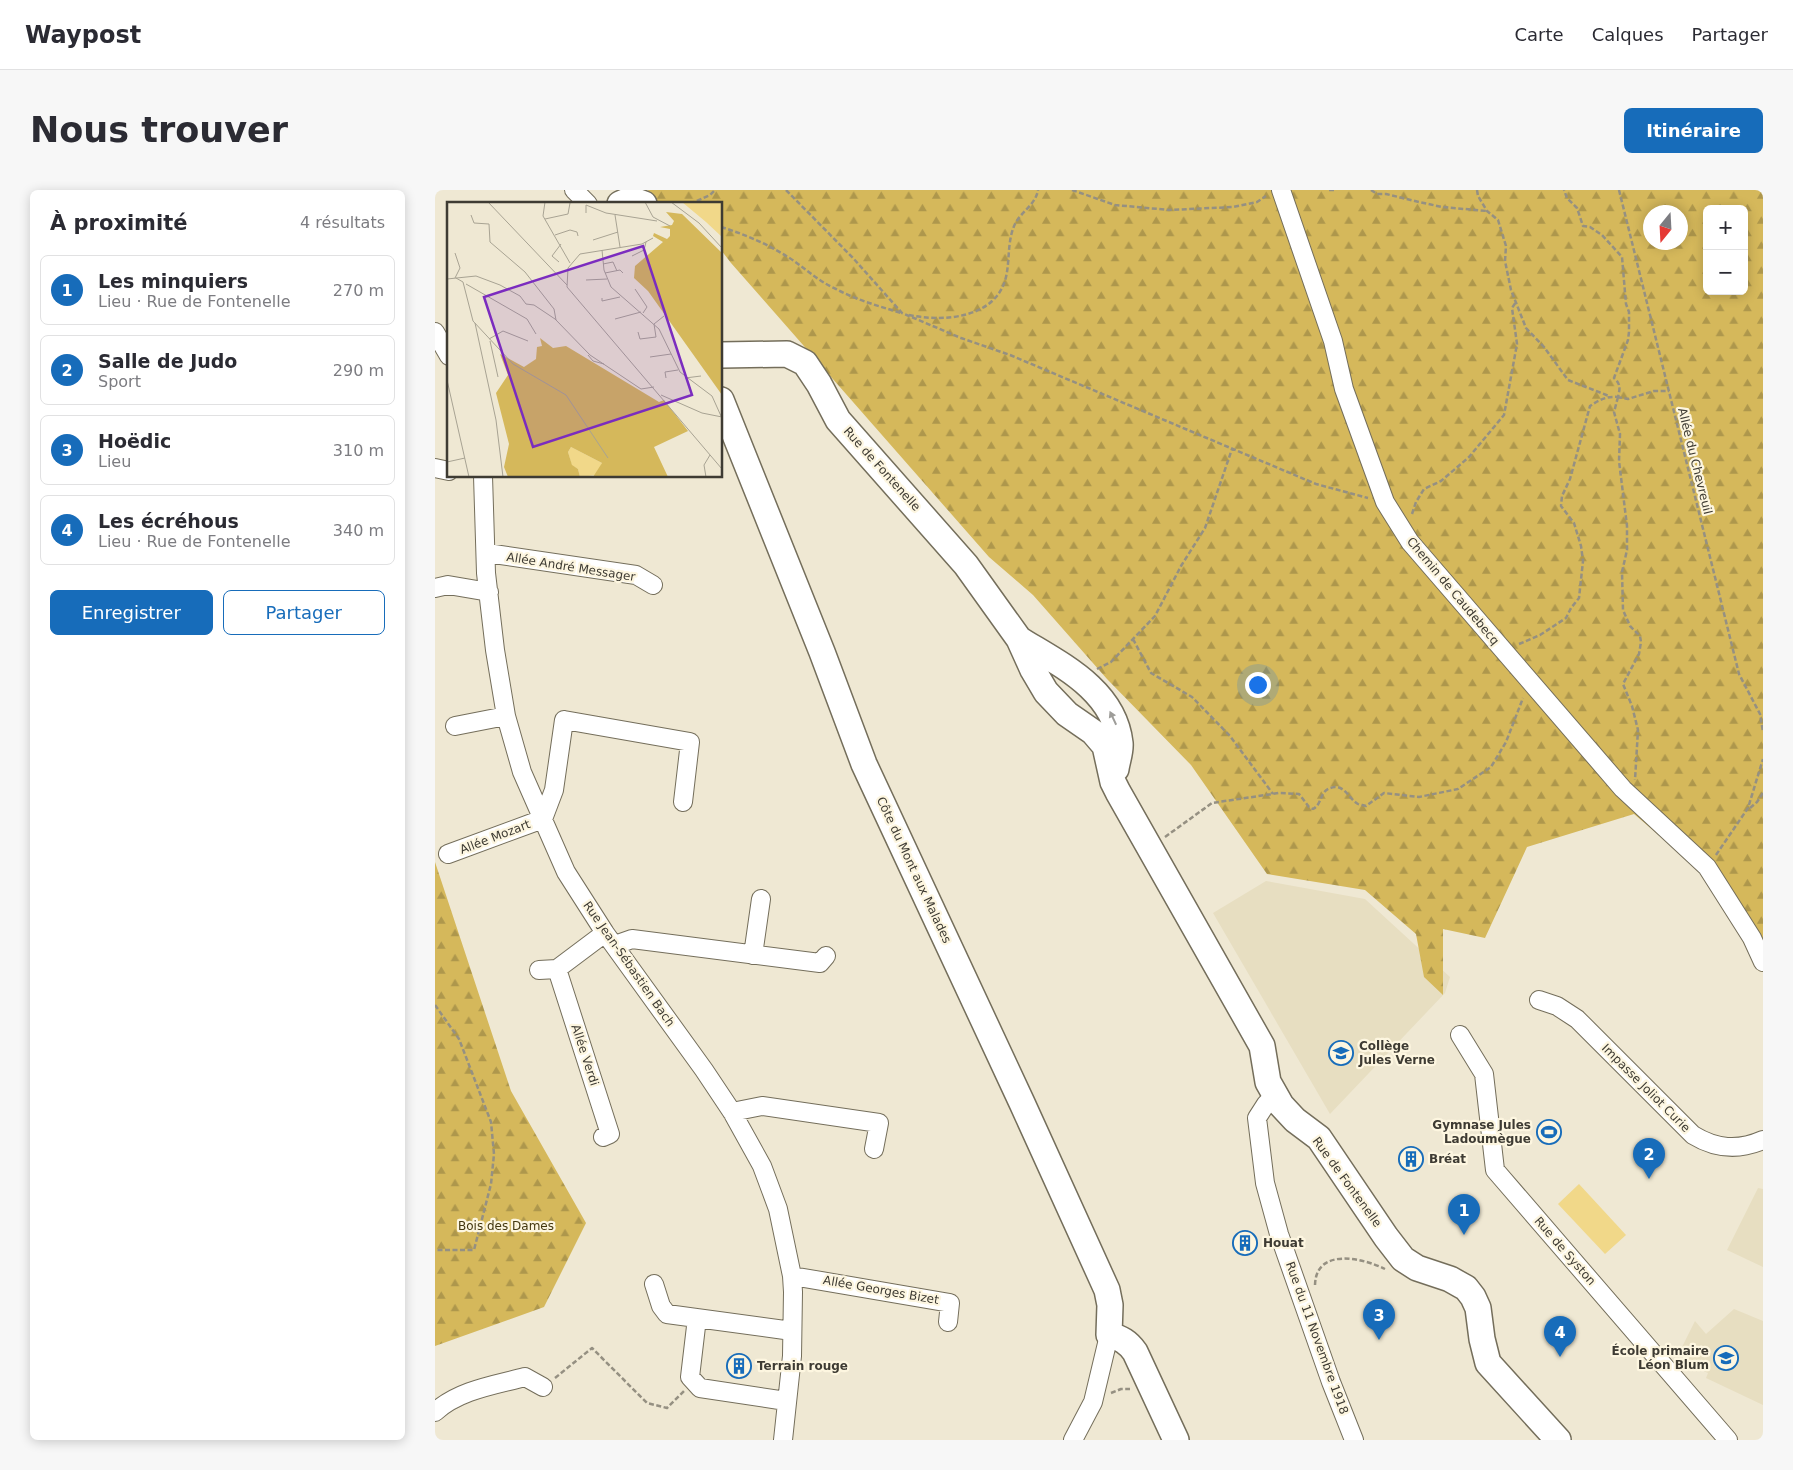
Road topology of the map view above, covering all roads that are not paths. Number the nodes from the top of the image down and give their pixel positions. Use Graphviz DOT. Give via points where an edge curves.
graph roads {
  1 [pos="574,190"];
  2 [pos="1275,192"];
  3 [pos="586,202"];
  4 [pos="437,336"];
  5 [pos="447,353"];
  6 [pos="723,354"];
  7 [pos="723,405"];
  8 [pos="480,478"];
  9 [pos="487,554"];
  10 [pos="653,585"];
  11 [pos="435,588"];
  12 [pos="489,592"];
  13 [pos="1019,639"];
  14 [pos="1060,663"];
  15 [pos="1043,686"];
  16 [pos="506,716"];
  17 [pos="455,726"];
  18 [pos="1113,782"];
  19 [pos="683,802"];
  20 [pos="543,819"];
  21 [pos="448,854"];
  22 [pos="761,900"];
  23 [pos="610,939"];
  24 [pos="753,955"];
  25 [pos="826,956"];
  26 [pos="1763,962"];
  27 [pos="557,969"];
  28 [pos="539,970"];
  29 [pos="1539,1000"];
  30 [pos="1460,1035"];
  31 [pos="1275,1095"];
  32 [pos="732,1112"];
  33 [pos="603,1137"];
  34 [pos="1763,1140"];
  35 [pos="874,1149"];
  36 [pos="792,1276"];
  37 [pos="654,1284"];
  38 [pos="697,1318"];
  39 [pos="948,1322"];
  40 [pos="792,1331"];
  41 [pos="1109,1335"];
  42 [pos="543,1388"];
  43 [pos="786,1401"];
  44 [pos="435,1412"];
  45 [pos="783,1440"];
  46 [pos="1073,1440"];
  47 [pos="1176,1440"];
  48 [pos="1354,1440"];
  49 [pos="1558,1440"];
  50 [pos="1728,1440"];
  1 -- 3 [label="street"];
  2 -- 26 [label="street, Chemin de Caudebecq" via="1333,341 1343,389 1385,502 1406,536 1623,789 1707,867 1752,938"];
  4 -- 5 [label="street"];
  6 -- 13 [label="street, Rue de Fontenelle" via="787,354 805,363 837,420 966,565"];
  7 -- 41 [label="street, Côte du Mont aux Malades" via="864,764 1107,1290"];
  8 -- 9 [label="street, Rue Jean-Sébastien Bach"];
  9 -- 10 [label="street, Allée André Messager" via="636,575"];
  9 -- 12 [label="street, Rue Jean-Sébastien Bach"];
  11 -- 12 [label="street" via="448,585"];
  12 -- 16 [label="street, Rue Jean-Sébastien Bach"];
  13 -- 14 [label="street, Rue de Fontenelle"];
  13 -- 15 [label="street, Rue de Fontenelle"];
  14 -- 15 [label="street"];
  18 -- 14 [label="street, Rue de Fontenelle, one-way" via="1120,744 1116,725 1107,706 1081,678"];
  15 -- 18 [label="street, Rue de Fontenelle" via="1067,714 1093,732 1105,746"];
  16 -- 17 [label="street"];
  16 -- 20 [label="street, Rue Jean-Sébastien Bach" via="522,772"];
  18 -- 31 [label="street, Rue de Fontenelle" via="1262,1046 1268,1082"];
  19 -- 20 [label="street" via="690,742 564,720 554,790"];
  20 -- 21 [label="street, Allée Mozart"];
  20 -- 23 [label="street, Rue Jean-Sébastien Bach" via="566,872"];
  22 -- 24 [label="street"];
  23 -- 24 [label="street"];
  23 -- 27 [label="street"];
  23 -- 32 [label="street, Rue Jean-Sébastien Bach"];
  24 -- 25 [label="street" via="820,963"];
  27 -- 28 [label="street"];
  27 -- 33 [label="street, Allée Verdi" via="610,1134"];
  29 -- 34 [label="street, Impasse Joliot Curie" via="1557,1006 1577,1019 1693,1135 1706,1143 1729,1148"];
  30 -- 50 [label="street, Rue de Syston" via="1484,1074 1495,1170"];
  31 -- 48 [label="street, Rue du 11 Novembre 1918" via="1257,1118 1265,1183 1306,1312"];
  31 -- 49 [label="street, Rue de Fontenelle" via="1287,1113 1319,1138 1403,1259 1466,1288 1478,1308 1488,1363"];
  32 -- 35 [label="street" via="762,1106 879,1123"];
  32 -- 36 [label="street, Rue Jean-Sébastien Bach" via="762,1166 778,1209"];
  36 -- 39 [label="street, Allée Georges Bizet" via="951,1302"];
  36 -- 40 [label="street, Rue Jean-Sébastien Bach"];
  37 -- 38 [label="street" via="667,1314"];
  38 -- 40 [label="street"];
  38 -- 43 [label="street" via="690,1377 700,1388"];
  40 -- 43 [label="street, Rue Jean-Sébastien Bach"];
  41 -- 46 [label="street" via="1093,1402"];
  41 -- 47 [label="street" via="1122,1339 1135,1352"];
  42 -- 44 [label="street" via="525,1377 470,1391"];
  43 -- 45 [label="street, Rue Jean-Sébastien Bach"];
}
